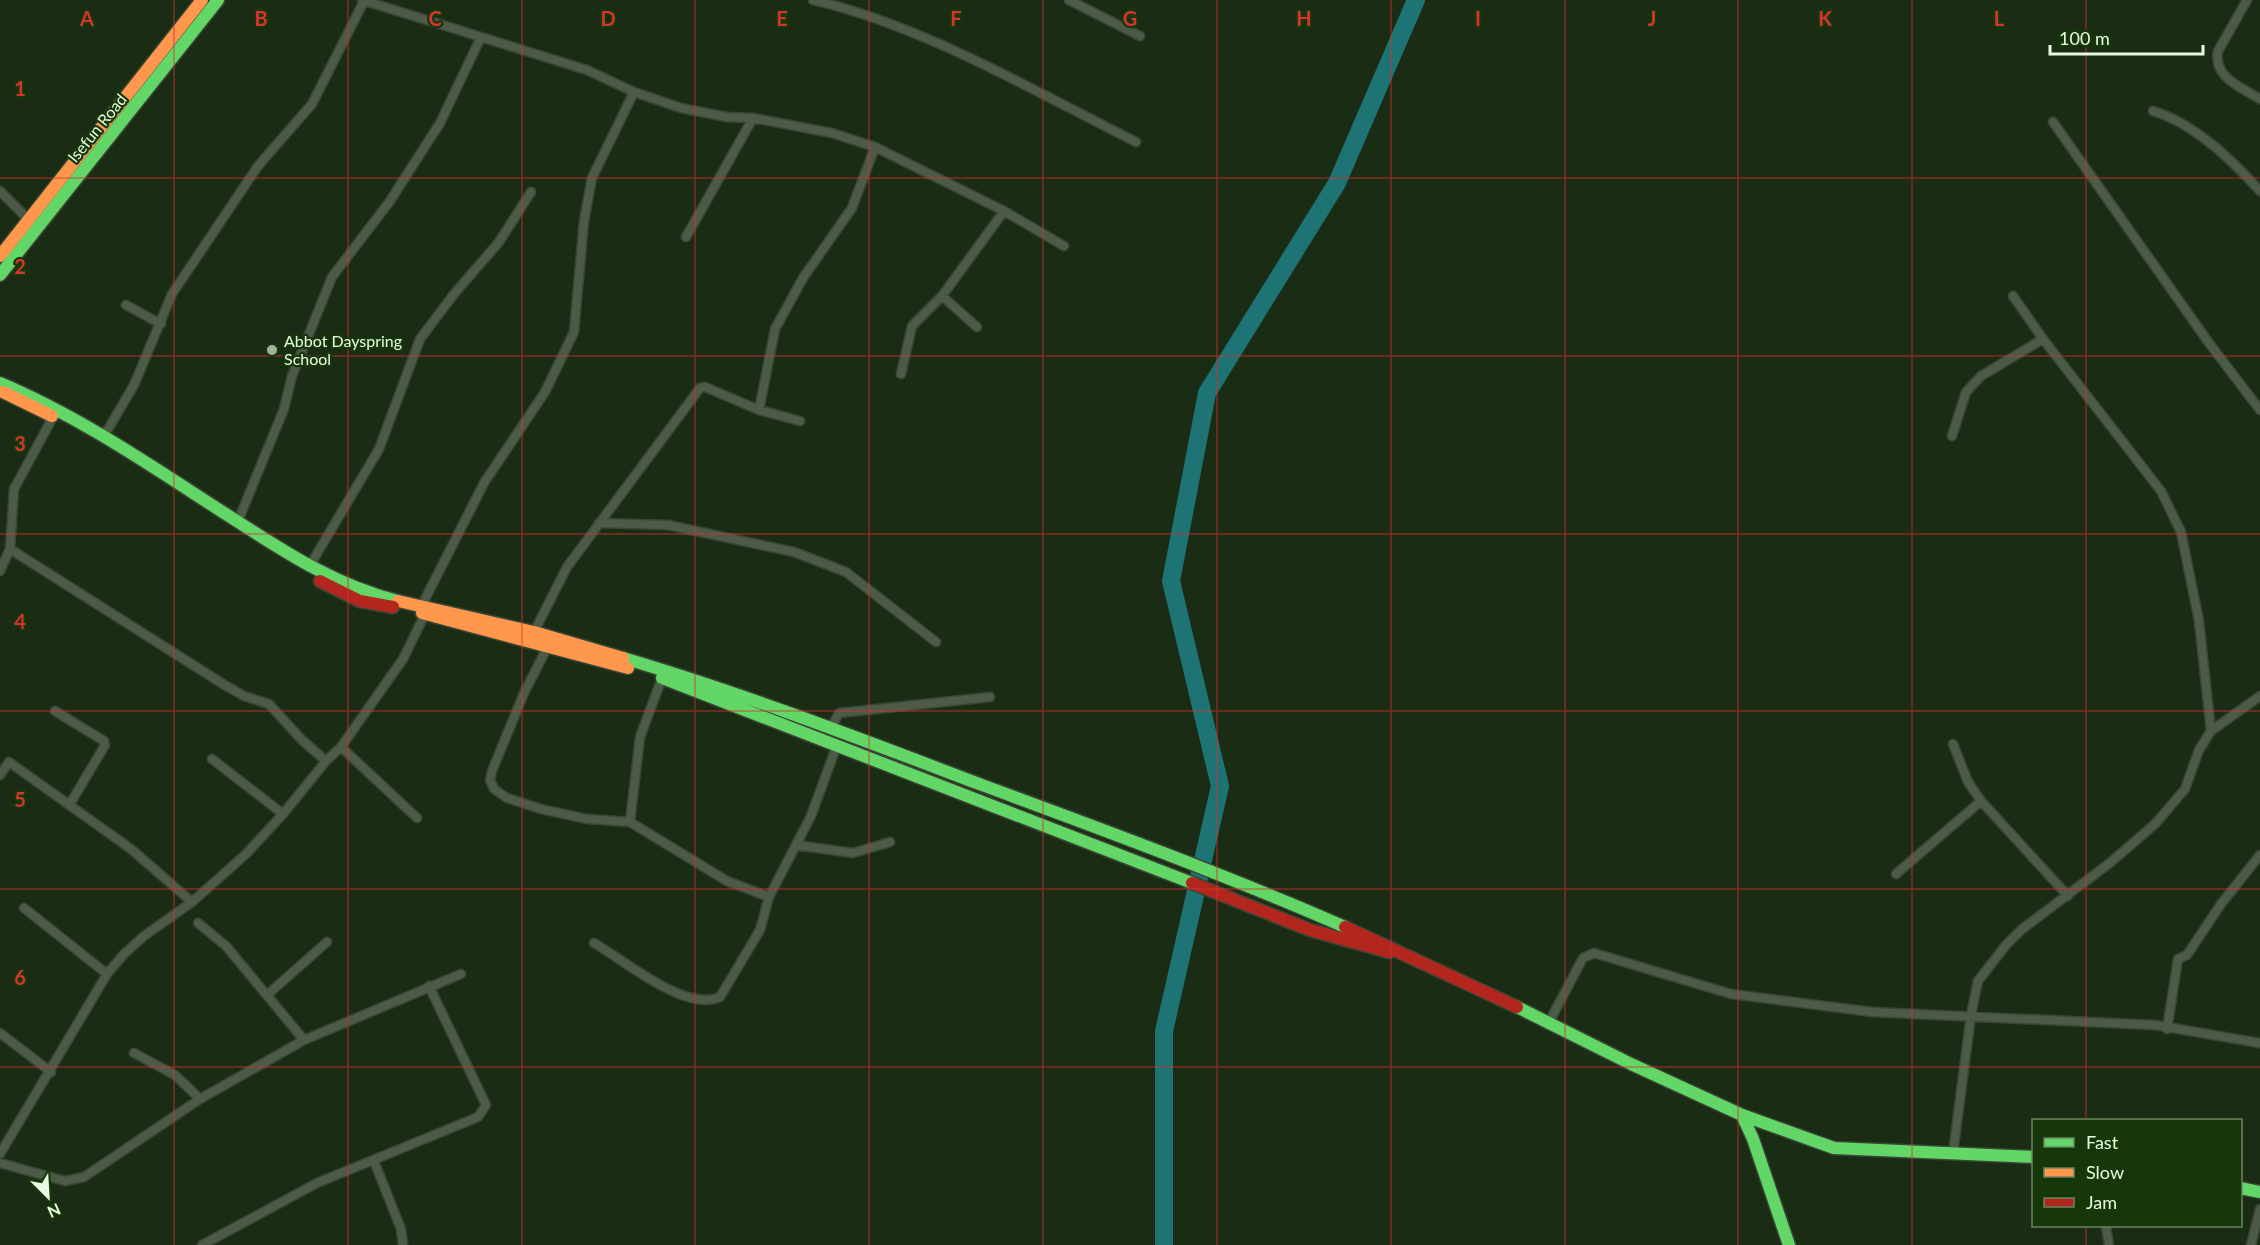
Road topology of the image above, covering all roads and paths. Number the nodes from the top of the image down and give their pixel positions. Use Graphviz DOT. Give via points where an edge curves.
graph roads {
  1 [pos="218,0"];
  2 [pos="363,0"];
  3 [pos="813,0"];
  4 [pos="1069,0"];
  5 [pos="2247,0"];
  6 [pos="199,1"];
  7 [pos="1140,36"];
  8 [pos="481,37"];
  9 [pos="634,92"];
  10 [pos="2260,99"];
  11 [pos="2153,111"];
  12 [pos="753,118"];
  13 [pos="2053,122"];
  14 [pos="1136,142"];
  15 [pos="874,147"];
  16 [pos="0,191"];
  17 [pos="2260,191"];
  18 [pos="531,192"];
  19 [pos="1004,211"];
  20 [pos="29,220"];
  21 [pos="686,237"];
  22 [pos="1064,246"];
  23 [pos="0,256"];
  24 [pos="0,275"];
  25 [pos="942,296"];
  26 [pos="2013,296"];
  27 [pos="126,305"];
  28 [pos="161,324"];
  29 [pos="977,327"];
  30 [pos="2043,339"];
  31 [pos="901,374"];
  32 [pos="0,383"];
  33 [pos="0,391"];
  34 [pos="759,410"];
  35 [pos="2260,410"];
  36 [pos="53,417"];
  37 [pos="800,421"];
  38 [pos="104,436"];
  39 [pos="1953,436"];
  40 [pos="238,522"];
  41 [pos="598,524"];
  42 [pos="10,549"];
  43 [pos="309,567"];
  44 [pos="0,571"];
  45 [pos="424,609"];
  46 [pos="534,632"];
  47 [pos="936,642"];
  48 [pos="548,646"];
  49 [pos="662,678"];
  50 [pos="2260,696"];
  51 [pos="990,697"];
  52 [pos="55,711"];
  53 [pos="831,728"];
  54 [pos="2211,731"];
  55 [pos="1953,744"];
  56 [pos="837,745"];
  57 [pos="341,747"];
  58 [pos="212,759"];
  59 [pos="326,761"];
  60 [pos="0,775"];
  61 [pos="1981,801"];
  62 [pos="70,804"];
  63 [pos="284,814"];
  64 [pos="417,818"];
  65 [pos="630,822"];
  66 [pos="890,842"];
  67 [pos="796,845"];
  68 [pos="2260,855"];
  69 [pos="1896,874"];
  70 [pos="2068,896"];
  71 [pos="769,897"];
  72 [pos="192,902"];
  73 [pos="24,908"];
  74 [pos="198,923"];
  75 [pos="327,942"];
  76 [pos="594,943"];
  77 [pos="1399,954"];
  78 [pos="107,974"];
  79 [pos="461,974"];
  80 [pos="429,986"];
  81 [pos="267,995"];
  82 [pos="1971,1015"];
  83 [pos="1548,1024"];
  84 [pos="2167,1029"];
  85 [pos="0,1034"];
  86 [pos="304,1040"];
  87 [pos="2260,1043"];
  88 [pos="134,1053"];
  89 [pos="51,1072"];
  90 [pos="200,1099"];
  91 [pos="1742,1114"];
  92 [pos="1953,1153"];
  93 [pos="0,1154"];
  94 [pos="2032,1158"];
  95 [pos="374,1161"];
  96 [pos="0,1163"];
  97 [pos="2242,1188"];
  98 [pos="2260,1192"];
  99 [pos="2260,1209"];
  100 [pos="2106,1227"];
  101 [pos="202,1245"];
  102 [pos="403,1245"];
  103 [pos="1789,1245"];
  104 [pos="2109,1245"];
  105 [pos="2251,1245"];
  1 -- 24 [label="street, Isefun Road"];
  2 -- 8 [label="street"];
  2 -- 28 [label="street" via="312,104 258,166 172,294"];
  3 -- 14 [label="street" via="852,9 986,65"];
  4 -- 7 [label="street"];
  5 -- 10 [label="street" via="2216,61 2229,80"];
  6 -- 20 [label="street, Isefun Road"];
  8 -- 9 [label="street" via="587,70"];
  8 -- 40 [label="street" via="440,123 390,201 332,277"];
  9 -- 12 [label="street" via="681,108"];
  9 -- 45 [label="street" via="592,178 574,332 545,392 484,483"];
  11 -- 17 [label="street" via="2174,117 2237,166"];
  12 -- 15 [label="street" via="832,133"];
  12 -- 21 [label="street"];
  13 -- 35 [label="street"];
  15 -- 19 [label="street"];
  15 -- 34 [label="street" via="852,208 803,278 775,329"];
  16 -- 20 [label="street"];
  18 -- 43 [label="street" via="499,242 420,339 379,449"];
  19 -- 22 [label="street"];
  19 -- 25 [label="street"];
  20 -- 23 [label="street, Isefun Road"];
  25 -- 29 [label="street"];
  25 -- 31 [label="street" via="912,326"];
  26 -- 30 [label="street"];
  27 -- 28 [label="street"];
  28 -- 38 [label="street" via="134,385"];
  30 -- 39 [label="street" via="1982,376 1966,392"];
  30 -- 54 [label="street" via="2161,491 2181,532 2199,621"];
  32 -- 38 [label="street"];
  33 -- 36 [label="street"];
  34 -- 37 [label="street"];
  34 -- 41 [label="street" via="700,388"];
  36 -- 42 [label="street" via="14,489"];
  36 -- 45 [label="street" via="299,570 360,601"];
  38 -- 40 [label="street"];
  40 -- 43 [label="street"];
  41 -- 46 [label="street" via="567,567"];
  41 -- 47 [label="street" via="668,525 794,552 846,572"];
  42 -- 44 [label="street"];
  42 -- 59 [label="street" via="223,684 268,704"];
  43 -- 45 [label="street" via="369,594"];
  45 -- 46 [label="street"];
  45 -- 48 [label="street"];
  45 -- 57 [label="street" via="403,659"];
  46 -- 53 [label="street" via="693,679"];
  48 -- 49 [label="street"];
  48 -- 65 [label="street" via="492,771 494,789 507,798 541,809 587,819"];
  49 -- 56 [label="street"];
  49 -- 65 [label="street" via="640,737"];
  50 -- 54 [label="street"];
  51 -- 53 [label="street" via="839,713"];
  52 -- 62 [label="street" via="105,745"];
  53 -- 77 [label="street" via="1247,884"];
  54 -- 70 [label="street" via="2199,750 2185,789 2155,825"];
  55 -- 61 [label="street" via="1968,782"];
  56 -- 67 [label="street"];
  56 -- 77 [label="street" via="1237,904 1348,945"];
  57 -- 59 [label="street"];
  57 -- 64 [label="street"];
  58 -- 63 [label="street"];
  59 -- 63 [label="street"];
  60 -- 62 [label="street" via="9,762"];
  61 -- 69 [label="street"];
  61 -- 70 [label="street"];
  62 -- 72 [label="street" via="131,849"];
  63 -- 72 [label="street"];
  65 -- 71 [label="street" via="727,881"];
  66 -- 67 [label="street" via="854,853"];
  67 -- 71 [label="street"];
  68 -- 84 [label="street" via="2187,955 2178,959"];
  70 -- 82 [label="street" via="2021,930 1989,964 1978,981"];
  71 -- 76 [label="street" via="760,930 720,997 713,1000 694,1000 677,994"];
  72 -- 78 [label="street" via="144,936"];
  73 -- 78 [label="street"];
  74 -- 81 [label="street" via="226,946"];
  75 -- 81 [label="street"];
  77 -- 83 [label="street" via="1468,982"];
  78 -- 89 [label="street"];
  79 -- 80 [label="street"];
  80 -- 86 [label="street"];
  80 -- 95 [label="street" via="486,1105 478,1117"];
  81 -- 86 [label="street"];
  82 -- 83 [label="street" via="1872,1012 1731,994 1594,953 1583,958"];
  82 -- 84 [label="street" via="2155,1025"];
  82 -- 92 [label="street"];
  83 -- 91 [label="street"];
  84 -- 87 [label="street"];
  85 -- 89 [label="street"];
  86 -- 90 [label="street"];
  88 -- 90 [label="street" via="175,1075"];
  89 -- 93 [label="street"];
  90 -- 96 [label="street" via="78,1179 65,1181"];
  91 -- 92 [label="street" via="1834,1148"];
  91 -- 103 [label="street"];
  92 -- 94 [label="street"];
  95 -- 101 [label="street" via="317,1183"];
  95 -- 102 [label="street" via="401,1229"];
  97 -- 98 [label="street"];
  99 -- 105 [label="street"];
  100 -- 104 [label="street"];
}
